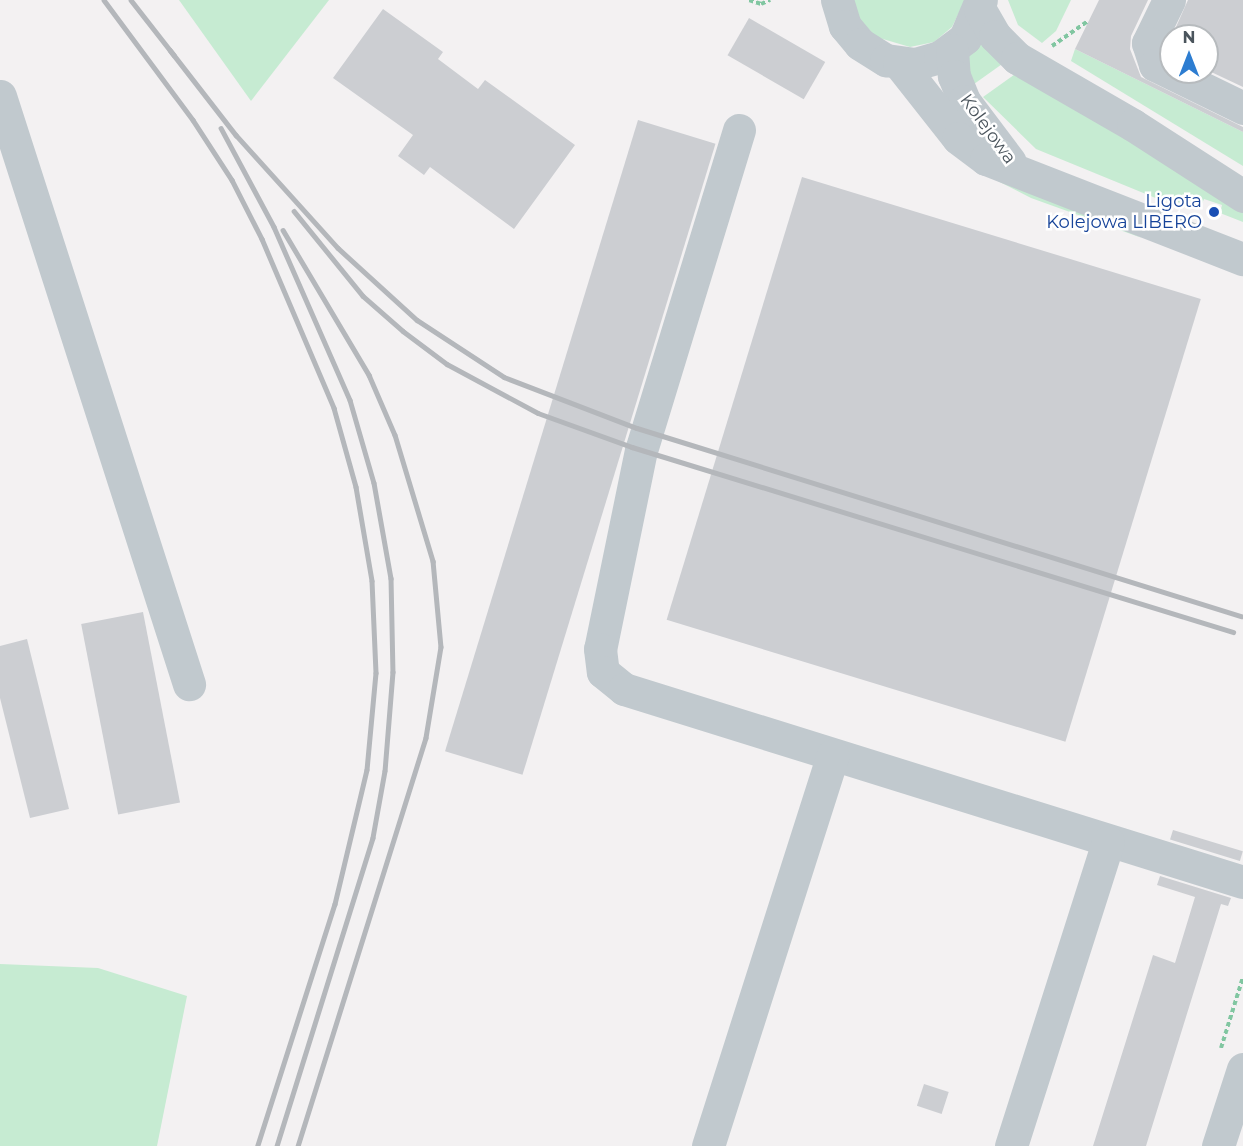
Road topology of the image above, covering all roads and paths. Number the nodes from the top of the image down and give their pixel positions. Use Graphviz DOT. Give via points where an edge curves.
graph roads {
  1 [pos="750,0"];
  2 [pos="770,0"];
  3 [pos="810,0"];
  4 [pos="1169,0"];
  5 [pos="980,5"];
  6 [pos="839,10"];
  7 [pos="1088,21"];
  8 [pos="952,50"];
  9 [pos="1044,52"];
  10 [pos="899,63"];
  11 [pos="0,96"];
  12 [pos="1243,108"];
  13 [pos="739,130"];
  14 [pos="1020,173"];
  15 [pos="1243,196"];
  16 [pos="1243,259"];
  17 [pos="189,684"];
  18 [pos="832,755"];
  19 [pos="1108,842"];
  20 [pos="1243,882"];
  21 [pos="1243,1070"];
  22 [pos="708,1146"];
  23 [pos="1011,1146"];
  24 [pos="1218,1146"];
  1 -- 2 [label="path" via="761,4"];
  3 -- 6 [label="street"];
  4 -- 12 [label="street" via="1148,43 1155,65"];
  5 -- 8 [label="street" via="965,38"];
  5 -- 15 [label="street" via="995,36 1017,58 1133,125"];
  6 -- 10 [label="street" via="866,49"];
  7 -- 9 [label="path"];
  8 -- 10 [label="street" via="928,62"];
  8 -- 14 [label="street, Kolejowa" via="954,76 964,101"];
  10 -- 14 [label="street, Kolejowa" via="958,138 987,159"];
  11 -- 17 [label="street"];
  13 -- 18 [label="street" via="641,450 600,649 601,664 603,672 624,689"];
  14 -- 16 [label="street, Kolejowa"];
  18 -- 19 [label="street"];
  18 -- 22 [label="street"];
  19 -- 20 [label="street"];
  19 -- 23 [label="street"];
  21 -- 24 [label="street"];
}
